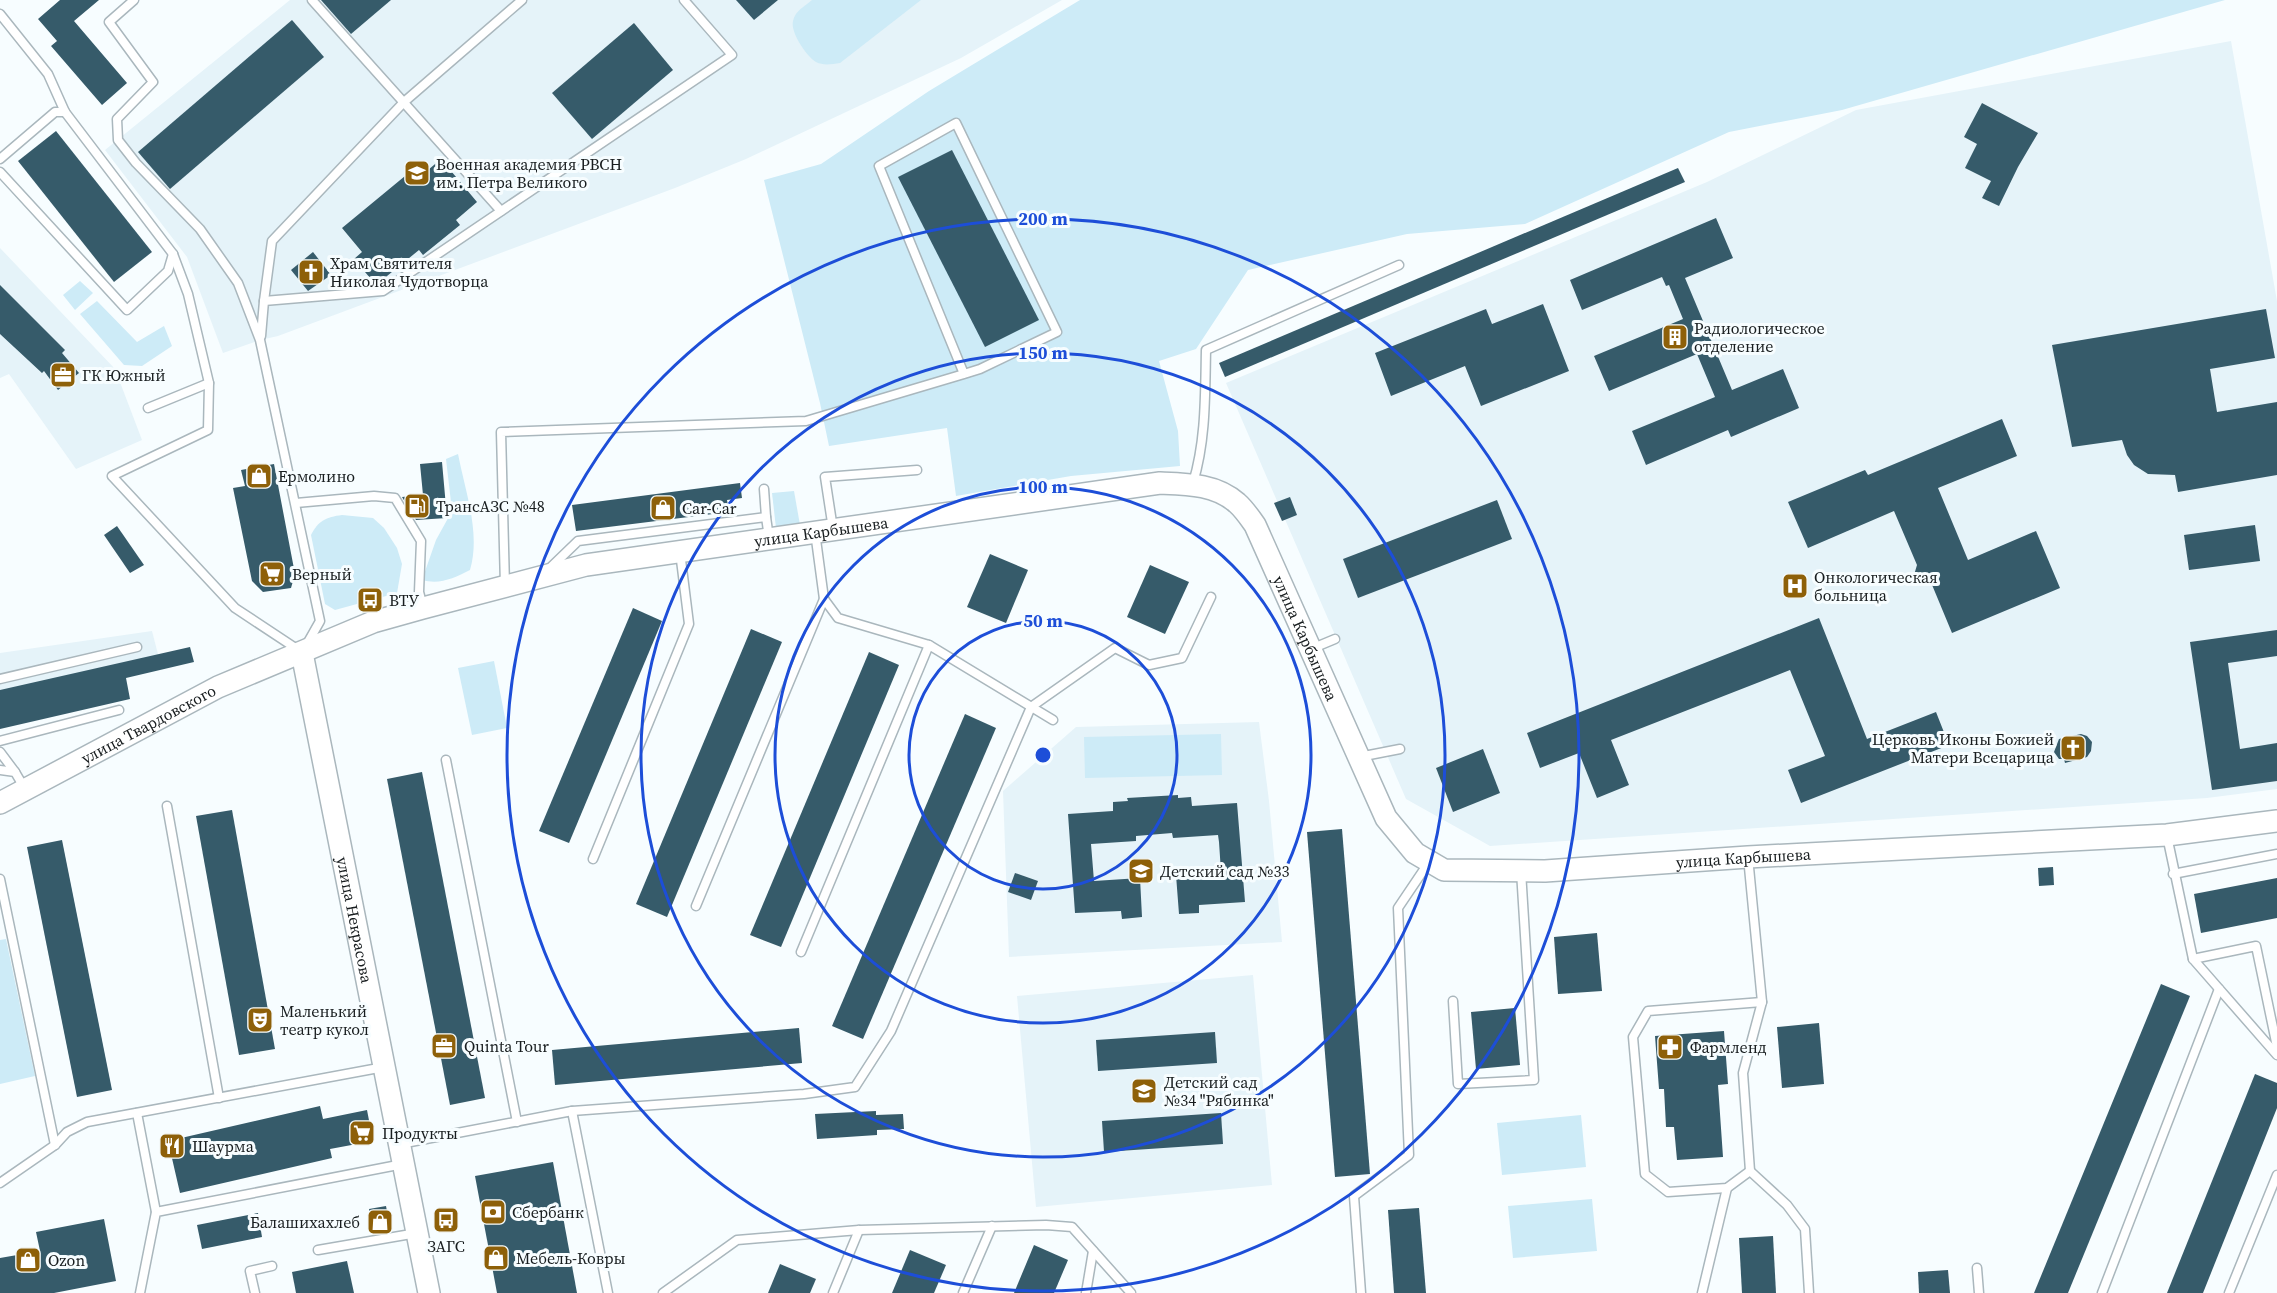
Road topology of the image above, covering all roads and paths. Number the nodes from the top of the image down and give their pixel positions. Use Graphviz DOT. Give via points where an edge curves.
graph roads {
  1 [pos="134,0"];
  2 [pos="312,0"];
  3 [pos="522,0"];
  4 [pos="684,0"];
  5 [pos="0,14"];
  6 [pos="404,102"];
  7 [pos="65,112"];
  8 [pos="0,159"];
  9 [pos="0,172"];
  10 [pos="501,211"];
  11 [pos="173,254"];
  12 [pos="1398,266"];
  13 [pos="264,300"];
  14 [pos="260,339"];
  15 [pos="964,374"];
  16 [pos="209,383"];
  17 [pos="148,408"];
  18 [pos="917,470"];
  19 [pos="1193,484"];
  20 [pos="764,489"];
  21 [pos="296,503"];
  22 [pos="766,517"];
  23 [pos="824,530"];
  24 [pos="769,538"];
  25 [pos="680,552"];
  26 [pos="541,577"];
  27 [pos="505,586"];
  28 [pos="1211,597"];
  29 [pos="824,599"];
  30 [pos="423,608"];
  31 [pos="1335,639"];
  32 [pos="929,645"];
  33 [pos="137,647"];
  34 [pos="1311,649"];
  35 [pos="302,653"];
  36 [pos="0,679"];
  37 [pos="1031,707"];
  38 [pos="119,710"];
  39 [pos="1053,720"];
  40 [pos="0,741"];
  41 [pos="1400,749"];
  42 [pos="0,752"];
  43 [pos="1359,757"];
  44 [pos="446,760"];
  45 [pos="0,770"];
  46 [pos="20,780"];
  47 [pos="0,803"];
  48 [pos="168,806"];
  49 [pos="2277,821"];
  50 [pos="2167,835"];
  51 [pos="2277,854"];
  52 [pos="1748,856"];
  53 [pos="593,859"];
  54 [pos="1429,861"];
  55 [pos="1521,870"];
  56 [pos="2174,874"];
  57 [pos="0,879"];
  58 [pos="696,906"];
  59 [pos="801,952"];
  60 [pos="2193,959"];
  61 [pos="2219,989"];
  62 [pos="1453,1001"];
  63 [pos="1762,1002"];
  64 [pos="2277,1047"];
  65 [pos="2277,1055"];
  66 [pos="384,1067"];
  67 [pos="219,1098"];
  68 [pos="572,1111"];
  69 [pos="137,1113"];
  70 [pos="517,1122"];
  71 [pos="55,1145"];
  72 [pos="402,1154"];
  73 [pos="1750,1171"];
  74 [pos="2277,1175"];
  75 [pos="0,1183"];
  76 [pos="1727,1188"];
  77 [pos="156,1212"];
  78 [pos="992,1226"];
  79 [pos="859,1230"];
  80 [pos="417,1233"];
  81 [pos="318,1250"];
  82 [pos="1094,1251"];
  83 [pos="272,1266"];
  84 [pos="1977,1268"];
  85 [pos="140,1293"];
  86 [pos="255,1293"];
  87 [pos="429,1293"];
  88 [pos="608,1293"];
  89 [pos="663,1293"];
  90 [pos="833,1293"];
  91 [pos="963,1293"];
  92 [pos="1086,1293"];
  93 [pos="1131,1293"];
  94 [pos="1361,1293"];
  95 [pos="1702,1293"];
  96 [pos="1809,1293"];
  97 [pos="1979,1293"];
  98 [pos="2102,1293"];
  99 [pos="2229,1293"];
  1 -- 14 [label="lane" via="109,22 153,82 117,119 118,140 200,229 238,283"];
  2 -- 6 [label="lane"];
  3 -- 6 [label="lane"];
  4 -- 10 [label="lane" via="732,55"];
  5 -- 7 [label="lane" via="48,74"];
  6 -- 10 [label="lane"];
  6 -- 13 [label="lane" via="272,241"];
  7 -- 8 [label="lane" via="55,112"];
  7 -- 11 [label="lane"];
  9 -- 11 [label="lane" via="127,310 168,271"];
  10 -- 13 [label="lane" via="383,291"];
  11 -- 16 [label="lane" via="188,294"];
  12 -- 19 [label="lane" via="1206,350 1204,431"];
  13 -- 14 [label="lane"];
  14 -- 21 [label="lane"];
  15 -- 15 [label="lane" via="1057,332 956,123 879,166"];
  15 -- 27 [label="lane" via="806,421 501,432"];
  16 -- 17 [label="lane"];
  16 -- 35 [label="lane" via="208,430 112,476 235,609"];
  18 -- 23 [label="lane" via="825,477"];
  19 -- 23 [label="street, улица Карбышева" via="1150,484"];
  19 -- 34 [label="street, улица Карбышева" via="1217,490 1237,503 1256,525"];
  20 -- 22 [label="lane"];
  21 -- 30 [label="lane" via="374,496 395,498 421,541 419,592"];
  21 -- 35 [label="lane" via="321,621"];
  22 -- 24 [label="lane"];
  22 -- 26 [label="lane" via="578,542"];
  23 -- 24 [label="street, улица Карбышева"];
  23 -- 29 [label="lane"];
  24 -- 25 [label="street, улица Карбышева"];
  25 -- 26 [label="street, улица Карбышева" via="586,565"];
  25 -- 53 [label="lane" via="689,624"];
  26 -- 27 [label="street, улица Карбышева"];
  27 -- 30 [label="street, улица Карбышева"];
  28 -- 37 [label="lane" via="1182,658 1149,665 1115,648"];
  29 -- 32 [label="lane" via="838,618"];
  29 -- 58 [label="lane"];
  30 -- 35 [label="street, улица Карбышева" via="373,622"];
  31 -- 34 [label="lane"];
  32 -- 37 [label="lane"];
  32 -- 59 [label="lane"];
  33 -- 36 [label="lane"];
  34 -- 43 [label="street, улица Карбышева"];
  35 -- 46 [label="street, улица Твардовского" via="218,687"];
  35 -- 66 [label="street, улица Некрасова"];
  37 -- 39 [label="lane"];
  37 -- 68 [label="lane" via="891,1031 855,1087"];
  38 -- 40 [label="lane"];
  41 -- 43 [label="lane"];
  42 -- 46 [label="lane"];
  43 -- 54 [label="street, улица Карбышева" via="1386,818 1415,853"];
  44 -- 70 [label="lane"];
  45 -- 46 [label="lane"];
  46 -- 47 [label="street, улица Твардовского"];
  48 -- 67 [label="lane"];
  49 -- 50 [label="street, улица Карбышева"];
  50 -- 52 [label="street, улица Карбышева"];
  50 -- 56 [label="lane"];
  51 -- 56 [label="lane"];
  52 -- 55 [label="street, улица Карбышева"];
  52 -- 63 [label="lane"];
  54 -- 55 [label="street, улица Карбышева" via="1444,870"];
  54 -- 94 [label="lane" via="1398,908 1408,1155 1354,1196"];
  55 -- 62 [label="lane" via="1534,1080 1458,1084"];
  56 -- 60 [label="lane"];
  57 -- 71 [label="lane"];
  60 -- 61 [label="lane"];
  60 -- 64 [label="lane" via="2256,946"];
  61 -- 65 [label="lane"];
  61 -- 98 [label="lane"];
  63 -- 73 [label="lane" via="1743,1073"];
  63 -- 76 [label="lane" via="1648,1011 1633,1037 1645,1174 1668,1192"];
  66 -- 67 [label="lane"];
  66 -- 72 [label="street, улица Некрасова"];
  67 -- 69 [label="lane"];
  68 -- 70 [label="lane"];
  68 -- 88 [label="lane"];
  69 -- 71 [label="lane" via="87,1122 67,1132"];
  69 -- 77 [label="lane"];
  70 -- 72 [label="lane"];
  71 -- 75 [label="lane"];
  72 -- 77 [label="lane"];
  72 -- 80 [label="street, улица Некрасова"];
  73 -- 76 [label="lane"];
  73 -- 96 [label="lane" via="1787,1205 1805,1229"];
  74 -- 99 [label="lane"];
  76 -- 95 [label="lane"];
  77 -- 85 [label="lane"];
  78 -- 79 [label="lane"];
  78 -- 82 [label="lane" via="1072,1227"];
  78 -- 91 [label="lane"];
  79 -- 89 [label="lane" via="737,1240"];
  79 -- 90 [label="lane"];
  80 -- 81 [label="lane"];
  80 -- 87 [label="street, улица Некрасова"];
  82 -- 92 [label="lane"];
  82 -- 93 [label="lane"];
  83 -- 86 [label="lane" via="250,1271"];
  84 -- 97 [label="lane"];
}
